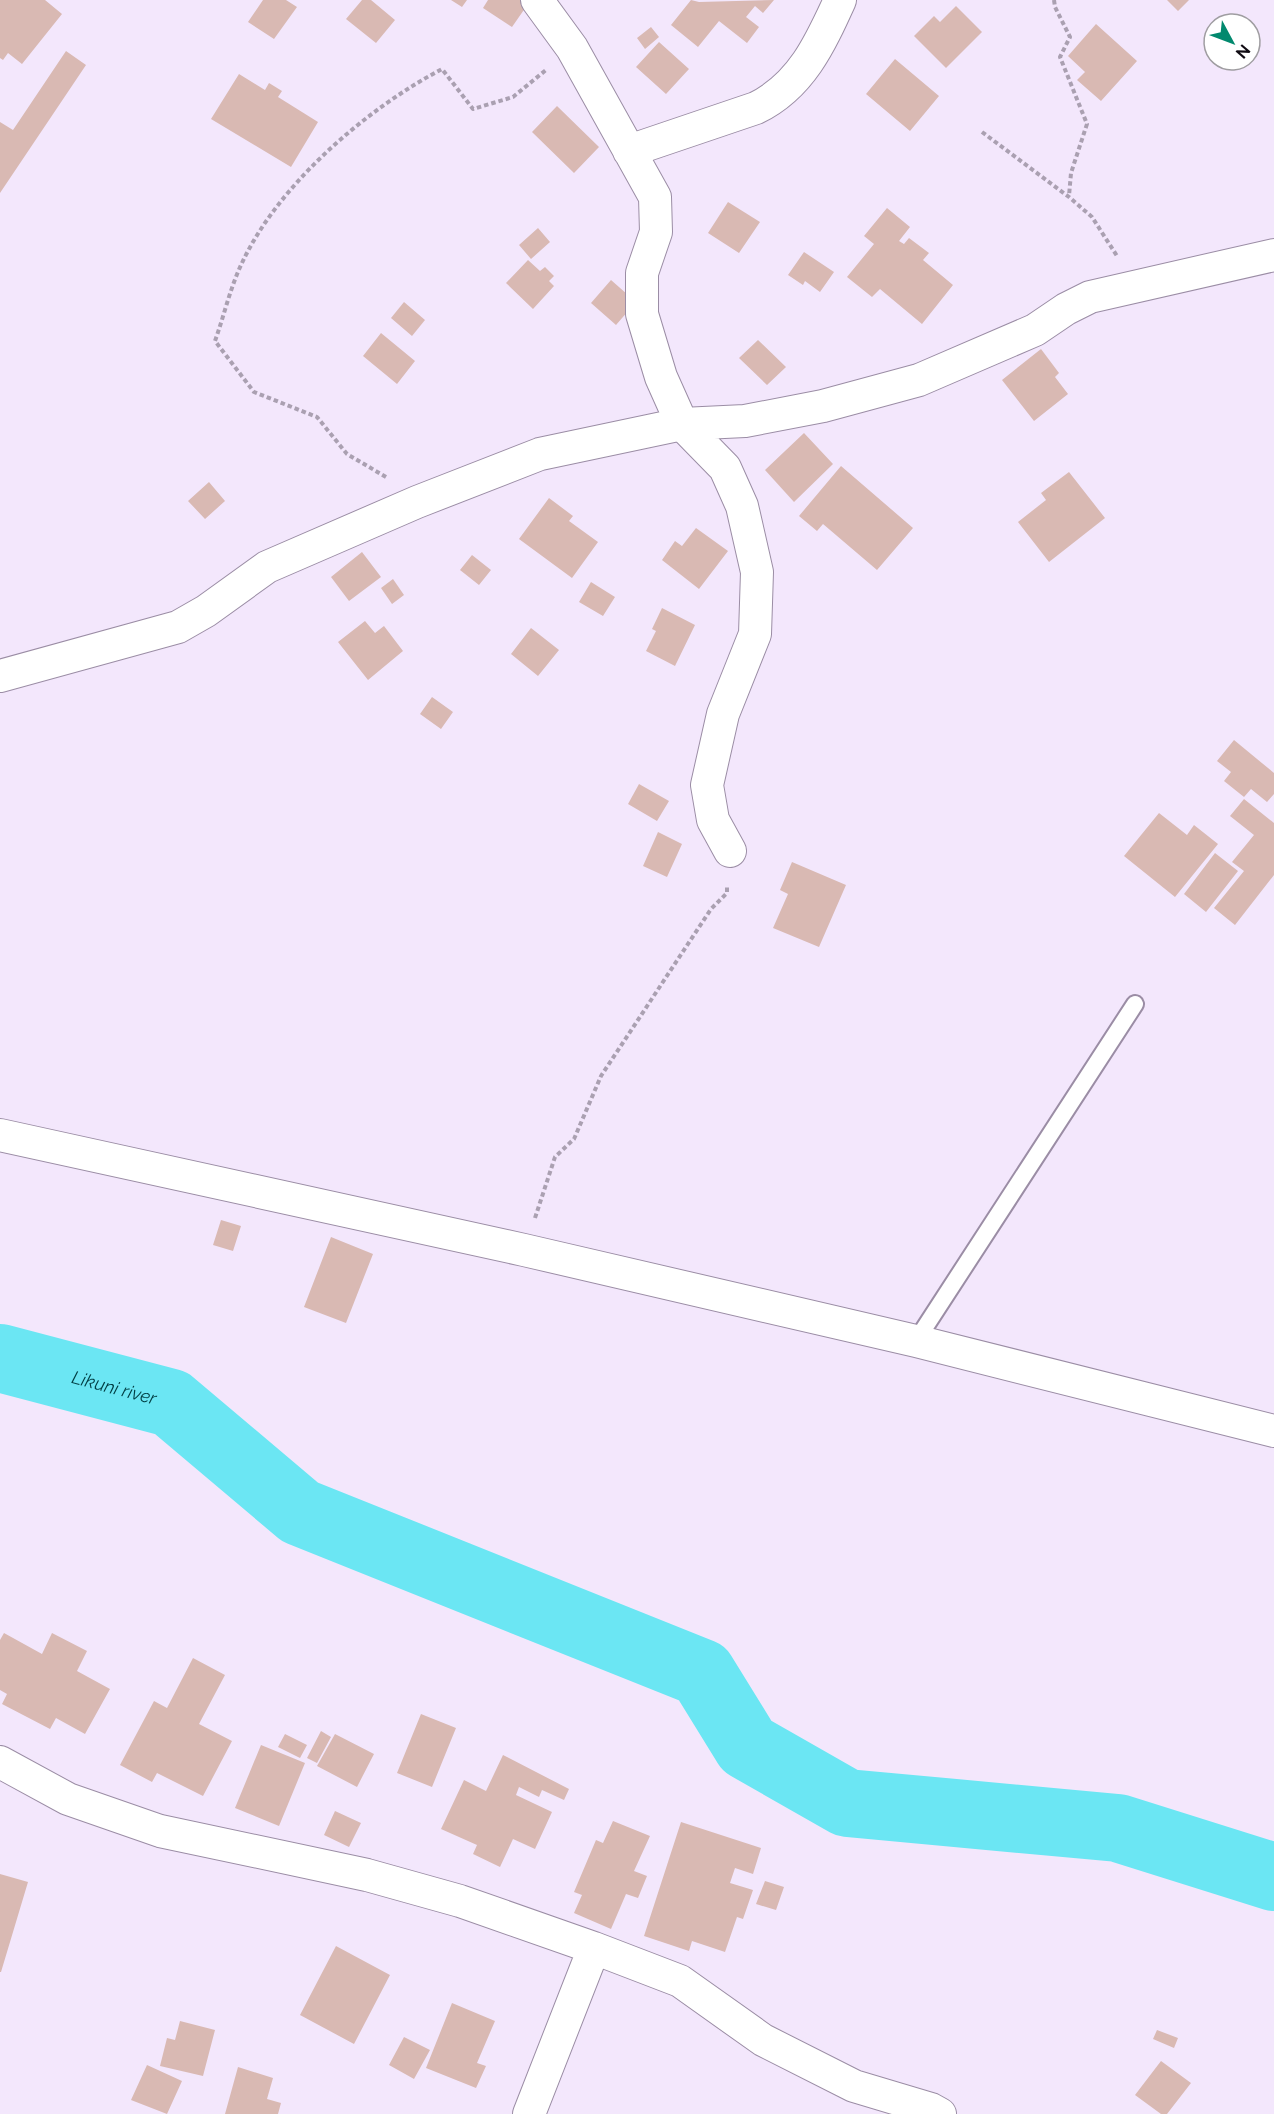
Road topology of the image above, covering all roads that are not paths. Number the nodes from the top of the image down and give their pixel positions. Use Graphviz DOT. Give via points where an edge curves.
graph roads {
  1 [pos="537,0"];
  2 [pos="840,0"];
  3 [pos="629,151"];
  4 [pos="1274,255"];
  5 [pos="682,424"];
  6 [pos="0,676"];
  7 [pos="730,851"];
  8 [pos="1135,1004"];
  9 [pos="0,1135"];
  10 [pos="916,1341"];
  11 [pos="1274,1431"];
  12 [pos="0,1762"];
  13 [pos="594,1948"];
  14 [pos="529,2114"];
  15 [pos="940,2114"];
  1 -- 3 [label="street" via="572,48"];
  2 -- 3 [label="street" via="817,50 775,99"];
  3 -- 5 [label="street" via="655,197 656,232 642,273 642,314"];
  4 -- 5 [label="street" via="1090,297 1035,330 919,380 823,406 745,421"];
  5 -- 6 [label="street" via="540,454 267,567 178,627"];
  5 -- 7 [label="street" via="725,468 742,506 757,572 755,634 723,714 707,785 713,820"];
  8 -- 10 [label="lane"];
  9 -- 10 [label="street"];
  10 -- 11 [label="street"];
  12 -- 13 [label="street" via="68,1799 160,1831 367,1875 460,1901"];
  13 -- 14 [label="street"];
  13 -- 15 [label="street" via="680,1981 763,2040 854,2086"];
}
